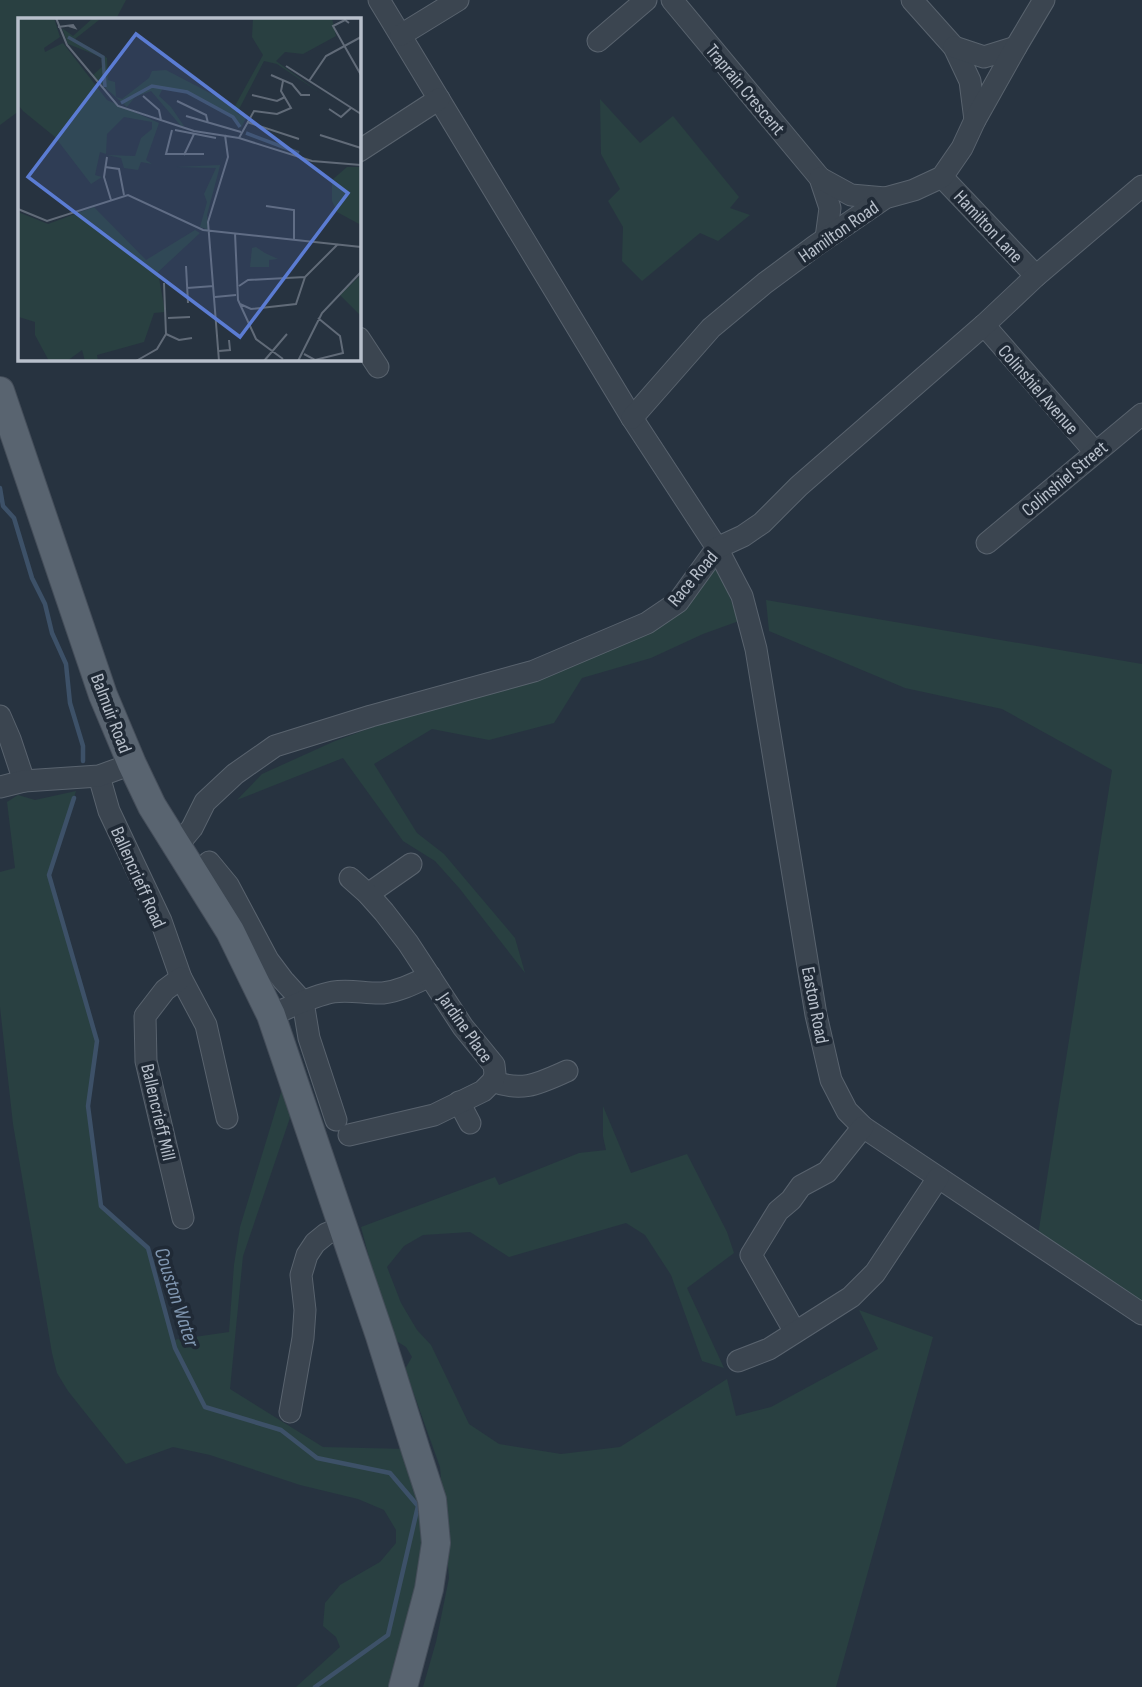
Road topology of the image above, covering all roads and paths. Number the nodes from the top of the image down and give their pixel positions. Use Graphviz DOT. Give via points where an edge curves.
graph roads {
  1 [pos="379,0"];
  2 [pos="458,0"];
  3 [pos="646,0"];
  4 [pos="672,0"];
  5 [pos="912,0"];
  6 [pos="1044,0"];
  7 [pos="401,35"];
  8 [pos="598,41"];
  9 [pos="954,47"];
  10 [pos="1016,47"];
  11 [pos="439,99"];
  12 [pos="975,120"];
  13 [pos="360,150"];
  14 [pos="942,177"];
  15 [pos="820,178"];
  16 [pos="1142,186"];
  17 [pos="885,198"];
  18 [pos="826,238"];
  19 [pos="1036,276"];
  20 [pos="984,325"];
  21 [pos="360,340"];
  22 [pos="378,367"];
  23 [pos="0,391"];
  24 [pos="1142,414"];
  25 [pos="632,418"];
  26 [pos="1094,452"];
  27 [pos="987,543"];
  28 [pos="717,548"];
  29 [pos="0,716"];
  30 [pos="132,764"];
  31 [pos="99,776"];
  32 [pos="24,781"];
  33 [pos="0,787"];
  34 [pos="177,846"];
  35 [pos="209,862"];
  36 [pos="411,864"];
  37 [pos="350,878"];
  38 [pos="368,894"];
  39 [pos="430,976"];
  40 [pos="180,978"];
  41 [pos="303,1002"];
  42 [pos="271,1015"];
  43 [pos="567,1071"];
  44 [pos="493,1081"];
  45 [pos="459,1102"];
  46 [pos="227,1118"];
  47 [pos="470,1123"];
  48 [pos="863,1127"];
  49 [pos="938,1178"];
  50 [pos="183,1218"];
  51 [pos="343,1227"];
  52 [pos="1142,1314"];
  53 [pos="794,1332"];
  54 [pos="738,1361"];
  55 [pos="298,1402"];
  56 [pos="403,1687"];
  1 -- 7 [label="street, Easton Road"];
  2 -- 7 [label="street"];
  3 -- 8 [label="street"];
  4 -- 15 [label="street, Traprain Crescent"];
  5 -- 9 [label="street"];
  6 -- 10 [label="street"];
  7 -- 11 [label="street, Easton Road"];
  9 -- 10 [label="street" via="984,57"];
  9 -- 12 [label="street" via="970,81"];
  10 -- 12 [label="street"];
  11 -- 13 [label="street"];
  11 -- 25 [label="street, Easton Road"];
  12 -- 14 [label="street"];
  14 -- 17 [label="street, Hamilton Road"];
  14 -- 19 [label="street, Hamilton Lane"];
  15 -- 17 [label="street, Traprain Crescent" via="852,195"];
  15 -- 18 [label="street, Traprain Crescent" via="830,208"];
  16 -- 19 [label="street, Race Road"];
  17 -- 18 [label="street, Hamilton Road"];
  18 -- 25 [label="street, Hamilton Road" via="711,328"];
  19 -- 20 [label="street, Race Road"];
  20 -- 26 [label="street, Colinshiel Avenue"];
  20 -- 28 [label="street, Race Road" via="762,523"];
  21 -- 22 [label="street"];
  23 -- 30 [label="main road, Balmuir Road" via="103,695"];
  24 -- 26 [label="street, Colinshiel Street"];
  25 -- 28 [label="street, Easton Road"];
  26 -- 27 [label="street, Colinshiel Street"];
  28 -- 34 [label="street, Race Road" via="678,602 647,623 534,671 275,746 235,774 205,803"];
  28 -- 48 [label="street, Easton Road" via="742,596 756,649 816,1015 831,1080 847,1111"];
  29 -- 32 [label="street"];
  30 -- 31 [label="street"];
  30 -- 34 [label="main road, Balmuir Road"];
  31 -- 32 [label="street"];
  31 -- 40 [label="street, Ballencrieff Road" via="109,811 160,921"];
  32 -- 33 [label="street"];
  34 -- 42 [label="main road, Balmuir Road" via="230,931"];
  35 -- 41 [label="street" via="228,885 268,960"];
  36 -- 38 [label="street"];
  37 -- 38 [label="street, Jardine Place"];
  38 -- 39 [label="street, Jardine Place"];
  39 -- 41 [label="street, Jardine Place" via="384,993 332,992"];
  39 -- 44 [label="street, Jardine Place" via="494,1065"];
  40 -- 46 [label="street, Ballencrieff Road" via="206,1025"];
  40 -- 50 [label="street, Ballencrieff Mill" via="145,1016 146,1061"];
  41 -- 42 [label="street, Jardine Place"];
  41 -- 45 [label="street, Jardine Place" via="309,1038 342,1127 434,1115"];
  42 -- 51 [label="main road, Balmuir Road"];
  43 -- 44 [label="street" via="536,1085 507,1087"];
  44 -- 45 [label="street, Jardine Place"];
  45 -- 47 [label="street"];
  48 -- 49 [label="street, Easton Road"];
  48 -- 53 [label="street" via="827,1172 801,1186 778,1211 751,1255"];
  49 -- 52 [label="street, Easton Road"];
  49 -- 53 [label="street" via="875,1273 851,1297"];
  51 -- 55 [label="street" via="315,1243 301,1275 305,1310"];
  51 -- 56 [label="main road, Balmuir Road" via="432,1500 436,1543 429,1589"];
  53 -- 54 [label="street" via="769,1349"];
}
